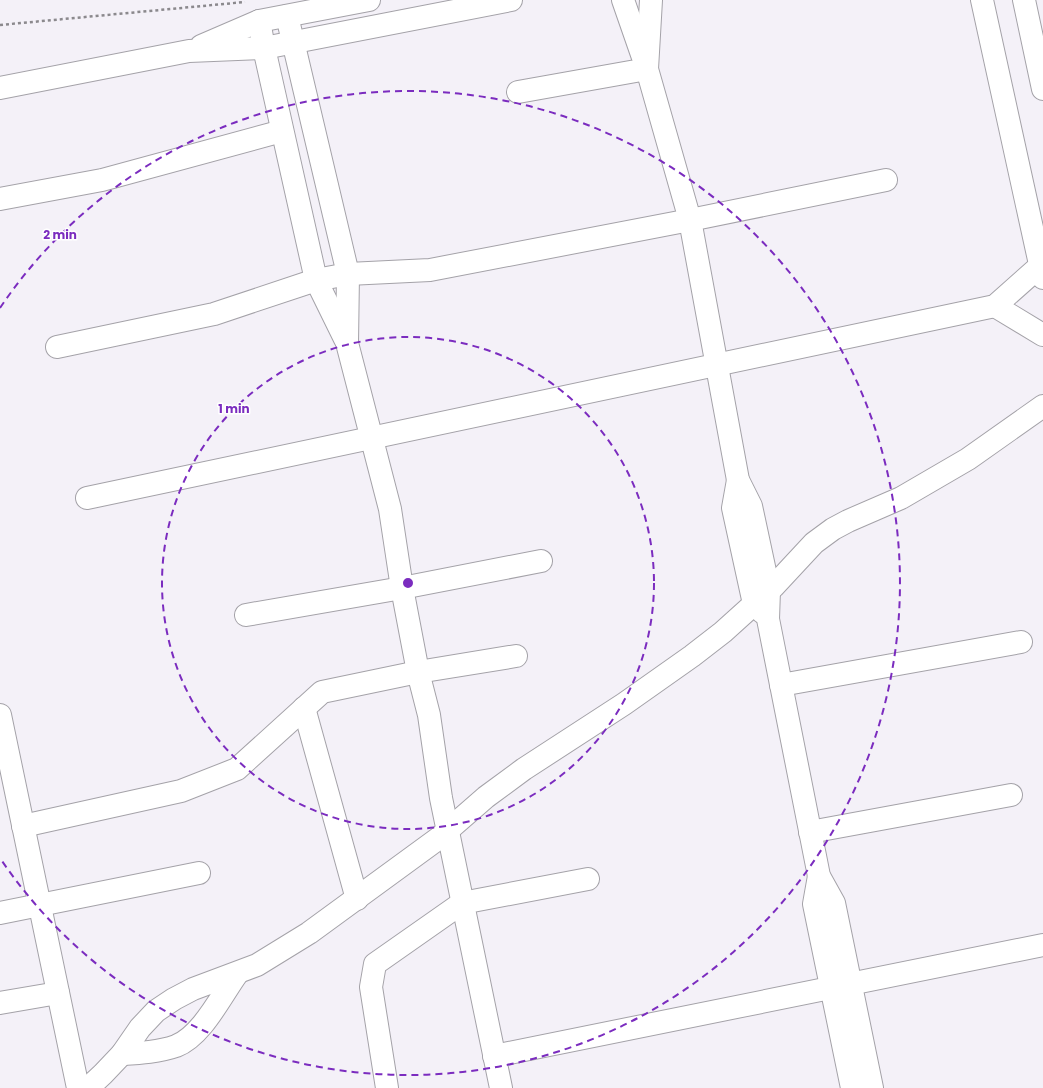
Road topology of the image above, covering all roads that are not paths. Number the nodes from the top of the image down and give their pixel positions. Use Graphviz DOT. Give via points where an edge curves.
graph roads {
  1 [pos="369,0"];
  2 [pos="623,0"];
  3 [pos="651,0"];
  4 [pos="982,0"];
  5 [pos="1024,0"];
  6 [pos="497,1"];
  7 [pos="287,16"];
  8 [pos="259,21"];
  9 [pos="292,43"];
  10 [pos="264,48"];
  11 [pos="189,51"];
  12 [pos="647,69"];
  13 [pos="0,88"];
  14 [pos="1043,89"];
  15 [pos="518,92"];
  16 [pos="282,130"];
  17 [pos="886,180"];
  18 [pos="0,199"];
  19 [pos="690,220"];
  20 [pos="1042,272"];
  21 [pos="348,274"];
  22 [pos="316,280"];
  23 [pos="996,306"];
  24 [pos="1043,335"];
  25 [pos="347,343"];
  26 [pos="56,347"];
  27 [pos="717,365"];
  28 [pos="1043,406"];
  29 [pos="371,438"];
  30 [pos="87,498"];
  31 [pos="542,561"];
  32 [pos="402,588"];
  33 [pos="764,604"];
  34 [pos="246,616"];
  35 [pos="1021,642"];
  36 [pos="516,656"];
  37 [pos="418,672"];
  38 [pos="781,685"];
  39 [pos="304,708"];
  40 [pos="0,715"];
  41 [pos="4,751"];
  42 [pos="1011,796"];
  43 [pos="23,826"];
  44 [pos="448,830"];
  45 [pos="810,832"];
  46 [pos="199,873"];
  47 [pos="588,879"];
  48 [pos="357,899"];
  49 [pos="462,903"];
  50 [pos="40,905"];
  51 [pos="0,913"];
  52 [pos="1043,945"];
  53 [pos="237,974"];
  54 [pos="841,985"];
  55 [pos="58,993"];
  56 [pos="0,1003"];
  57 [pos="122,1054"];
  58 [pos="494,1056"];
  59 [pos="78,1088"];
  60 [pos="88,1088"];
  61 [pos="387,1088"];
  62 [pos="501,1088"];
  63 [pos="852,1088"];
  64 [pos="872,1088"];
  1 -- 7 [label="street"];
  2 -- 12 [label="street"];
  3 -- 12 [label="street"];
  4 -- 20 [label="street"];
  5 -- 14 [label="street"];
  6 -- 9 [label="street"];
  7 -- 8 [label="street"];
  7 -- 9 [label="street"];
  8 -- 10 [label="street"];
  8 -- 11 [label="street"];
  9 -- 10 [label="street"];
  9 -- 21 [label="street"];
  10 -- 11 [label="street"];
  10 -- 16 [label="street"];
  11 -- 13 [label="street"];
  12 -- 15 [label="street"];
  12 -- 19 [label="street"];
  16 -- 18 [label="street" via="102,180"];
  16 -- 22 [label="street"];
  17 -- 19 [label="street"];
  19 -- 21 [label="street" via="430,270"];
  19 -- 27 [label="street"];
  20 -- 23 [label="street"];
  21 -- 22 [label="street"];
  21 -- 25 [label="street"];
  22 -- 25 [label="street"];
  22 -- 26 [label="street" via="214,314"];
  23 -- 24 [label="street"];
  23 -- 27 [label="street"];
  25 -- 29 [label="street"];
  27 -- 29 [label="street"];
  27 -- 33 [label="street" via="738,480 751,506"];
  28 -- 33 [label="street" via="968,459 934,479 901,498 833,529 814,543"];
  29 -- 30 [label="street"];
  29 -- 32 [label="street" via="390,509"];
  31 -- 32 [label="street"];
  32 -- 34 [label="street"];
  32 -- 37 [label="street"];
  33 -- 38 [label="street"];
  33 -- 44 [label="street" via="624,704 486,796"];
  35 -- 38 [label="street"];
  36 -- 37 [label="street"];
  37 -- 39 [label="street" via="322,692"];
  37 -- 44 [label="street" via="429,715"];
  38 -- 45 [label="street"];
  39 -- 43 [label="street" via="237,769 181,791"];
  39 -- 48 [label="street"];
  40 -- 41 [label="street"];
  41 -- 43 [label="street"];
  42 -- 45 [label="street"];
  43 -- 50 [label="street"];
  44 -- 48 [label="street"];
  44 -- 49 [label="street"];
  45 -- 54 [label="street" via="819,876 834,903"];
  46 -- 50 [label="street"];
  47 -- 49 [label="street"];
  48 -- 53 [label="street" via="309,933 264,961"];
  49 -- 58 [label="street"];
  49 -- 61 [label="street" via="375,964 371,987"];
  50 -- 51 [label="street"];
  50 -- 55 [label="street"];
  52 -- 54 [label="street"];
  53 -- 57 [label="street" via="194,989 156,1011 140,1028"];
  53 -- 57 [label="street" via="195,1034 177,1046 151,1052"];
  54 -- 58 [label="street"];
  54 -- 63 [label="street"];
  54 -- 64 [label="street"];
  55 -- 56 [label="street"];
  55 -- 59 [label="street"];
  57 -- 60 [label="street"];
  58 -- 62 [label="street"];
}
